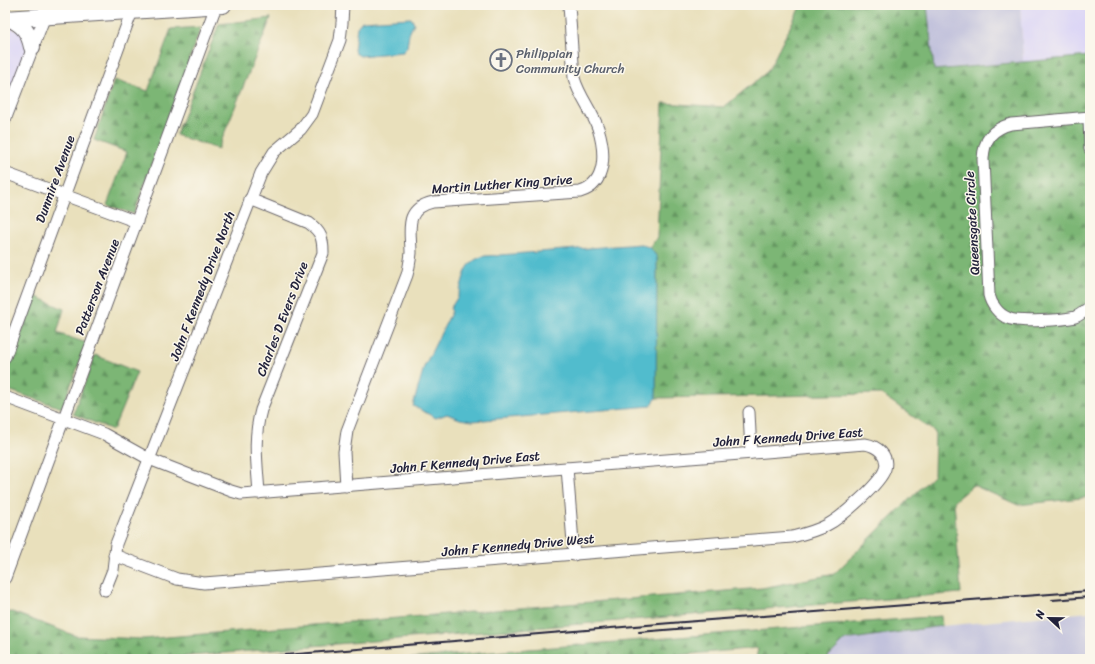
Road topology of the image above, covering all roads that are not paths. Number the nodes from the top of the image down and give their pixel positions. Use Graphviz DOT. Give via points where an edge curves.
graph roads {
  1 [pos="223,5"];
  2 [pos="343,5"];
  3 [pos="569,5"];
  4 [pos="216,6"];
  5 [pos="132,11"];
  6 [pos="44,16"];
  7 [pos="8,19"];
  8 [pos="32,47"];
  9 [pos="1089,118"];
  10 [pos="5,120"];
  11 [pos="1090,149"];
  12 [pos="5,173"];
  13 [pos="64,195"];
  14 [pos="250,199"];
  15 [pos="137,222"];
  16 [pos="1090,306"];
  17 [pos="5,357"];
  18 [pos="5,397"];
  19 [pos="749,412"];
  20 [pos="64,418"];
  21 [pos="881,452"];
  22 [pos="752,453"];
  23 [pos="149,459"];
  24 [pos="567,468"];
  25 [pos="346,486"];
  26 [pos="259,493"];
  27 [pos="114,555"];
  28 [pos="574,555"];
  29 [pos="5,578"];
  30 [pos="105,590"];
  1 -- 4 [label="highway"];
  2 -- 14 [label="street, John F Kennedy Drive North" via="340,40 312,114 301,129 274,152 261,173"];
  3 -- 25 [label="street, Martin Luther King Drive" via="574,78 600,137 600,176 591,187 580,192 433,202 425,204 414,214 409,228 411,253 407,275 347,431 344,452"];
  4 -- 5 [label="highway"];
  4 -- 15 [label="street, Patterson Avenue"];
  5 -- 6 [label="highway"];
  5 -- 13 [label="street, Dunmire Avenue"];
  6 -- 7 [label="highway"];
  6 -- 8 [label="street"];
  7 -- 8 [label="highway" via="18,22 24,28 30,37"];
  8 -- 10 [label="street"];
  9 -- 11 [label="street, Queensgate Circle"];
  9 -- 16 [label="street, Queensgate Circle" via="1002,126 994,131 986,142 983,158 989,295 994,307 1007,318 1016,321 1076,317"];
  12 -- 13 [label="street"];
  13 -- 15 [label="street"];
  13 -- 17 [label="street, Dunmire Avenue"];
  14 -- 23 [label="street, John F Kennedy Drive North"];
  14 -- 26 [label="street, Charles D Evers Drive" via="309,222 322,236 323,245 323,253 261,410 256,446"];
  15 -- 20 [label="street, Patterson Avenue"];
  18 -- 20 [label="street, John F Kennedy Drive East"];
  19 -- 22 [label="street"];
  20 -- 23 [label="street, John F Kennedy Drive East" via="104,434"];
  20 -- 29 [label="street, Patterson Avenue"];
  21 -- 22 [label="street, John F Kennedy Drive East" via="865,444"];
  21 -- 28 [label="street, John F Kennedy Drive West" via="886,464 878,480 850,510 811,532 792,537"];
  22 -- 24 [label="street, John F Kennedy Drive East"];
  23 -- 26 [label="street, John F Kennedy Drive East" via="236,493"];
  23 -- 27 [label="street, John F Kennedy Drive North"];
  24 -- 25 [label="street, John F Kennedy Drive East"];
  24 -- 28 [label="street"];
  25 -- 26 [label="street, John F Kennedy Drive East"];
  27 -- 28 [label="street, John F Kennedy Drive West" via="177,578 204,583"];
  27 -- 30 [label="street, John F Kennedy Drive North" via="113,570"];
}
